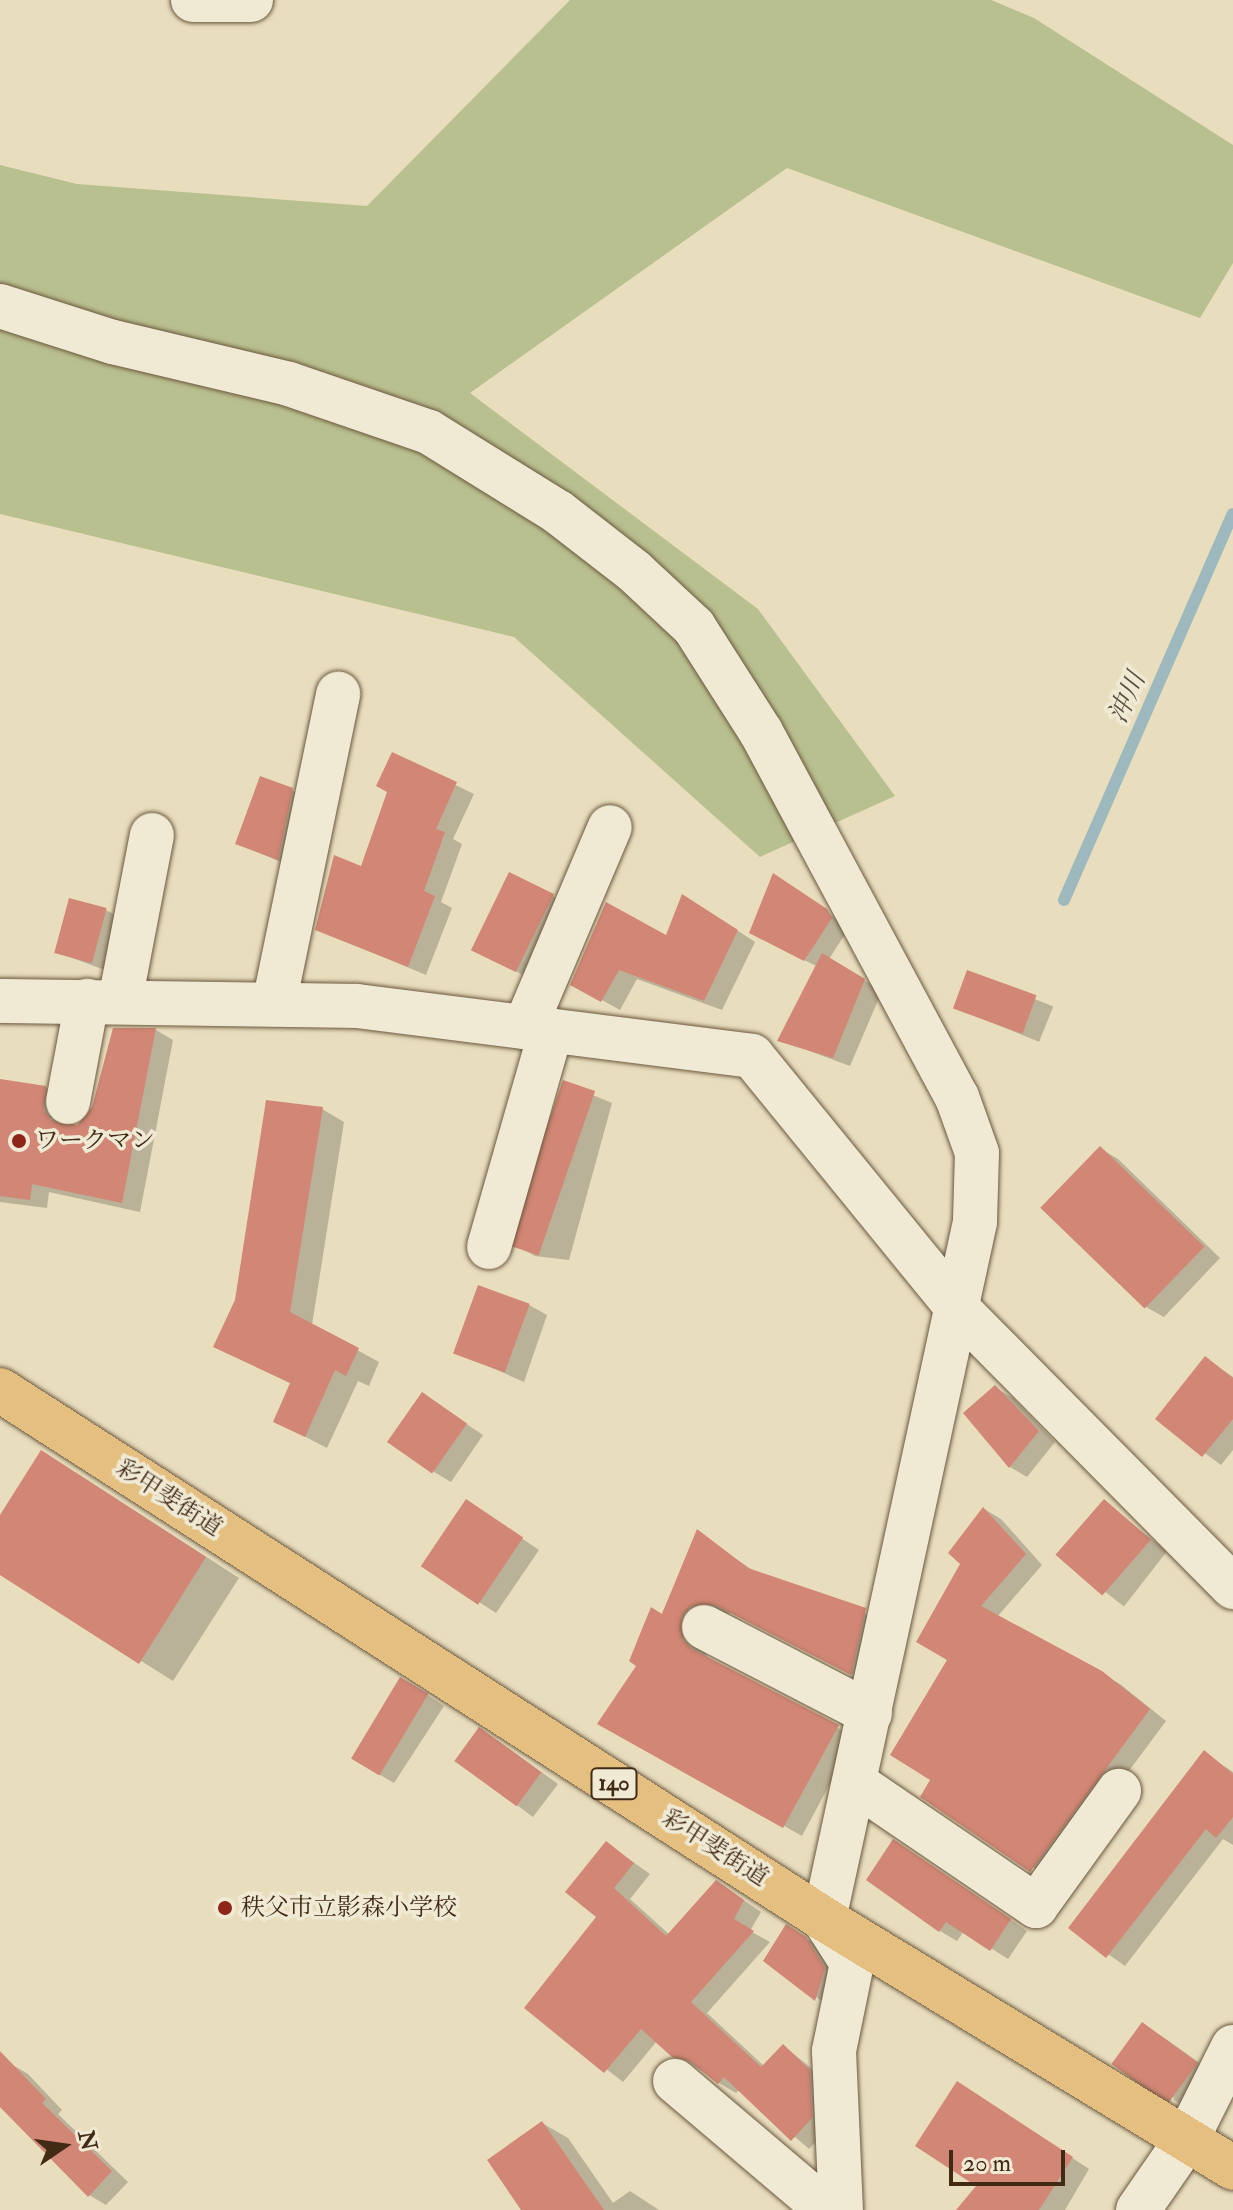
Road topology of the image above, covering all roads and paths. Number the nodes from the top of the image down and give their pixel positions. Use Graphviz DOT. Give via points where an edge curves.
graph roads {
  1 [pos="193,0"];
  2 [pos="251,0"];
  3 [pos="0,306"];
  4 [pos="338,694"];
  5 [pos="610,827"];
  6 [pos="152,835"];
  7 [pos="0,1001"];
  8 [pos="104,1001"];
  9 [pos="274,1004"];
  10 [pos="538,1029"];
  11 [pos="68,1102"];
  12 [pos="489,1247"];
  13 [pos="959,1310"];
  14 [pos="1,1392"];
  15 [pos="1233,1587"];
  16 [pos="704,1627"];
  17 [pos="870,1713"];
  18 [pos="855,1783"];
  19 [pos="1119,1791"];
  20 [pos="824,1919"];
  21 [pos="1233,2047"];
  22 [pos="675,2081"];
  23 [pos="1187,2139"];
  24 [pos="1233,2168"];
  25 [pos="827,2210"];
  26 [pos="841,2210"];
  27 [pos="1138,2210"];
  1 -- 2 [label="street"];
  3 -- 13 [label="street" via="113,342 289,384 429,432 558,512 694,627 799,800 957,1097 977,1153 975,1222"];
  4 -- 9 [label="street"];
  5 -- 10 [label="street"];
  6 -- 8 [label="street"];
  7 -- 8 [label="street"];
  8 -- 9 [label="street"];
  8 -- 11 [label="street"];
  9 -- 10 [label="street" via="357,1006"];
  10 -- 12 [label="street"];
  10 -- 13 [label="street" via="752,1056"];
  13 -- 15 [label="street"];
  13 -- 17 [label="street"];
  14 -- 20 [label="highway, 彩甲斐街道 / 140"];
  16 -- 17 [label="street"];
  17 -- 18 [label="street"];
  18 -- 19 [label="street" via="1036,1906"];
  18 -- 20 [label="street"];
  20 -- 23 [label="highway, 彩甲斐街道 / 140"];
  20 -- 26 [label="street" via="852,1963 834,2051"];
  21 -- 23 [label="street"];
  22 -- 25 [label="street"];
  23 -- 24 [label="highway, 彩甲斐街道 / 140"];
  23 -- 27 [label="street"];
}
